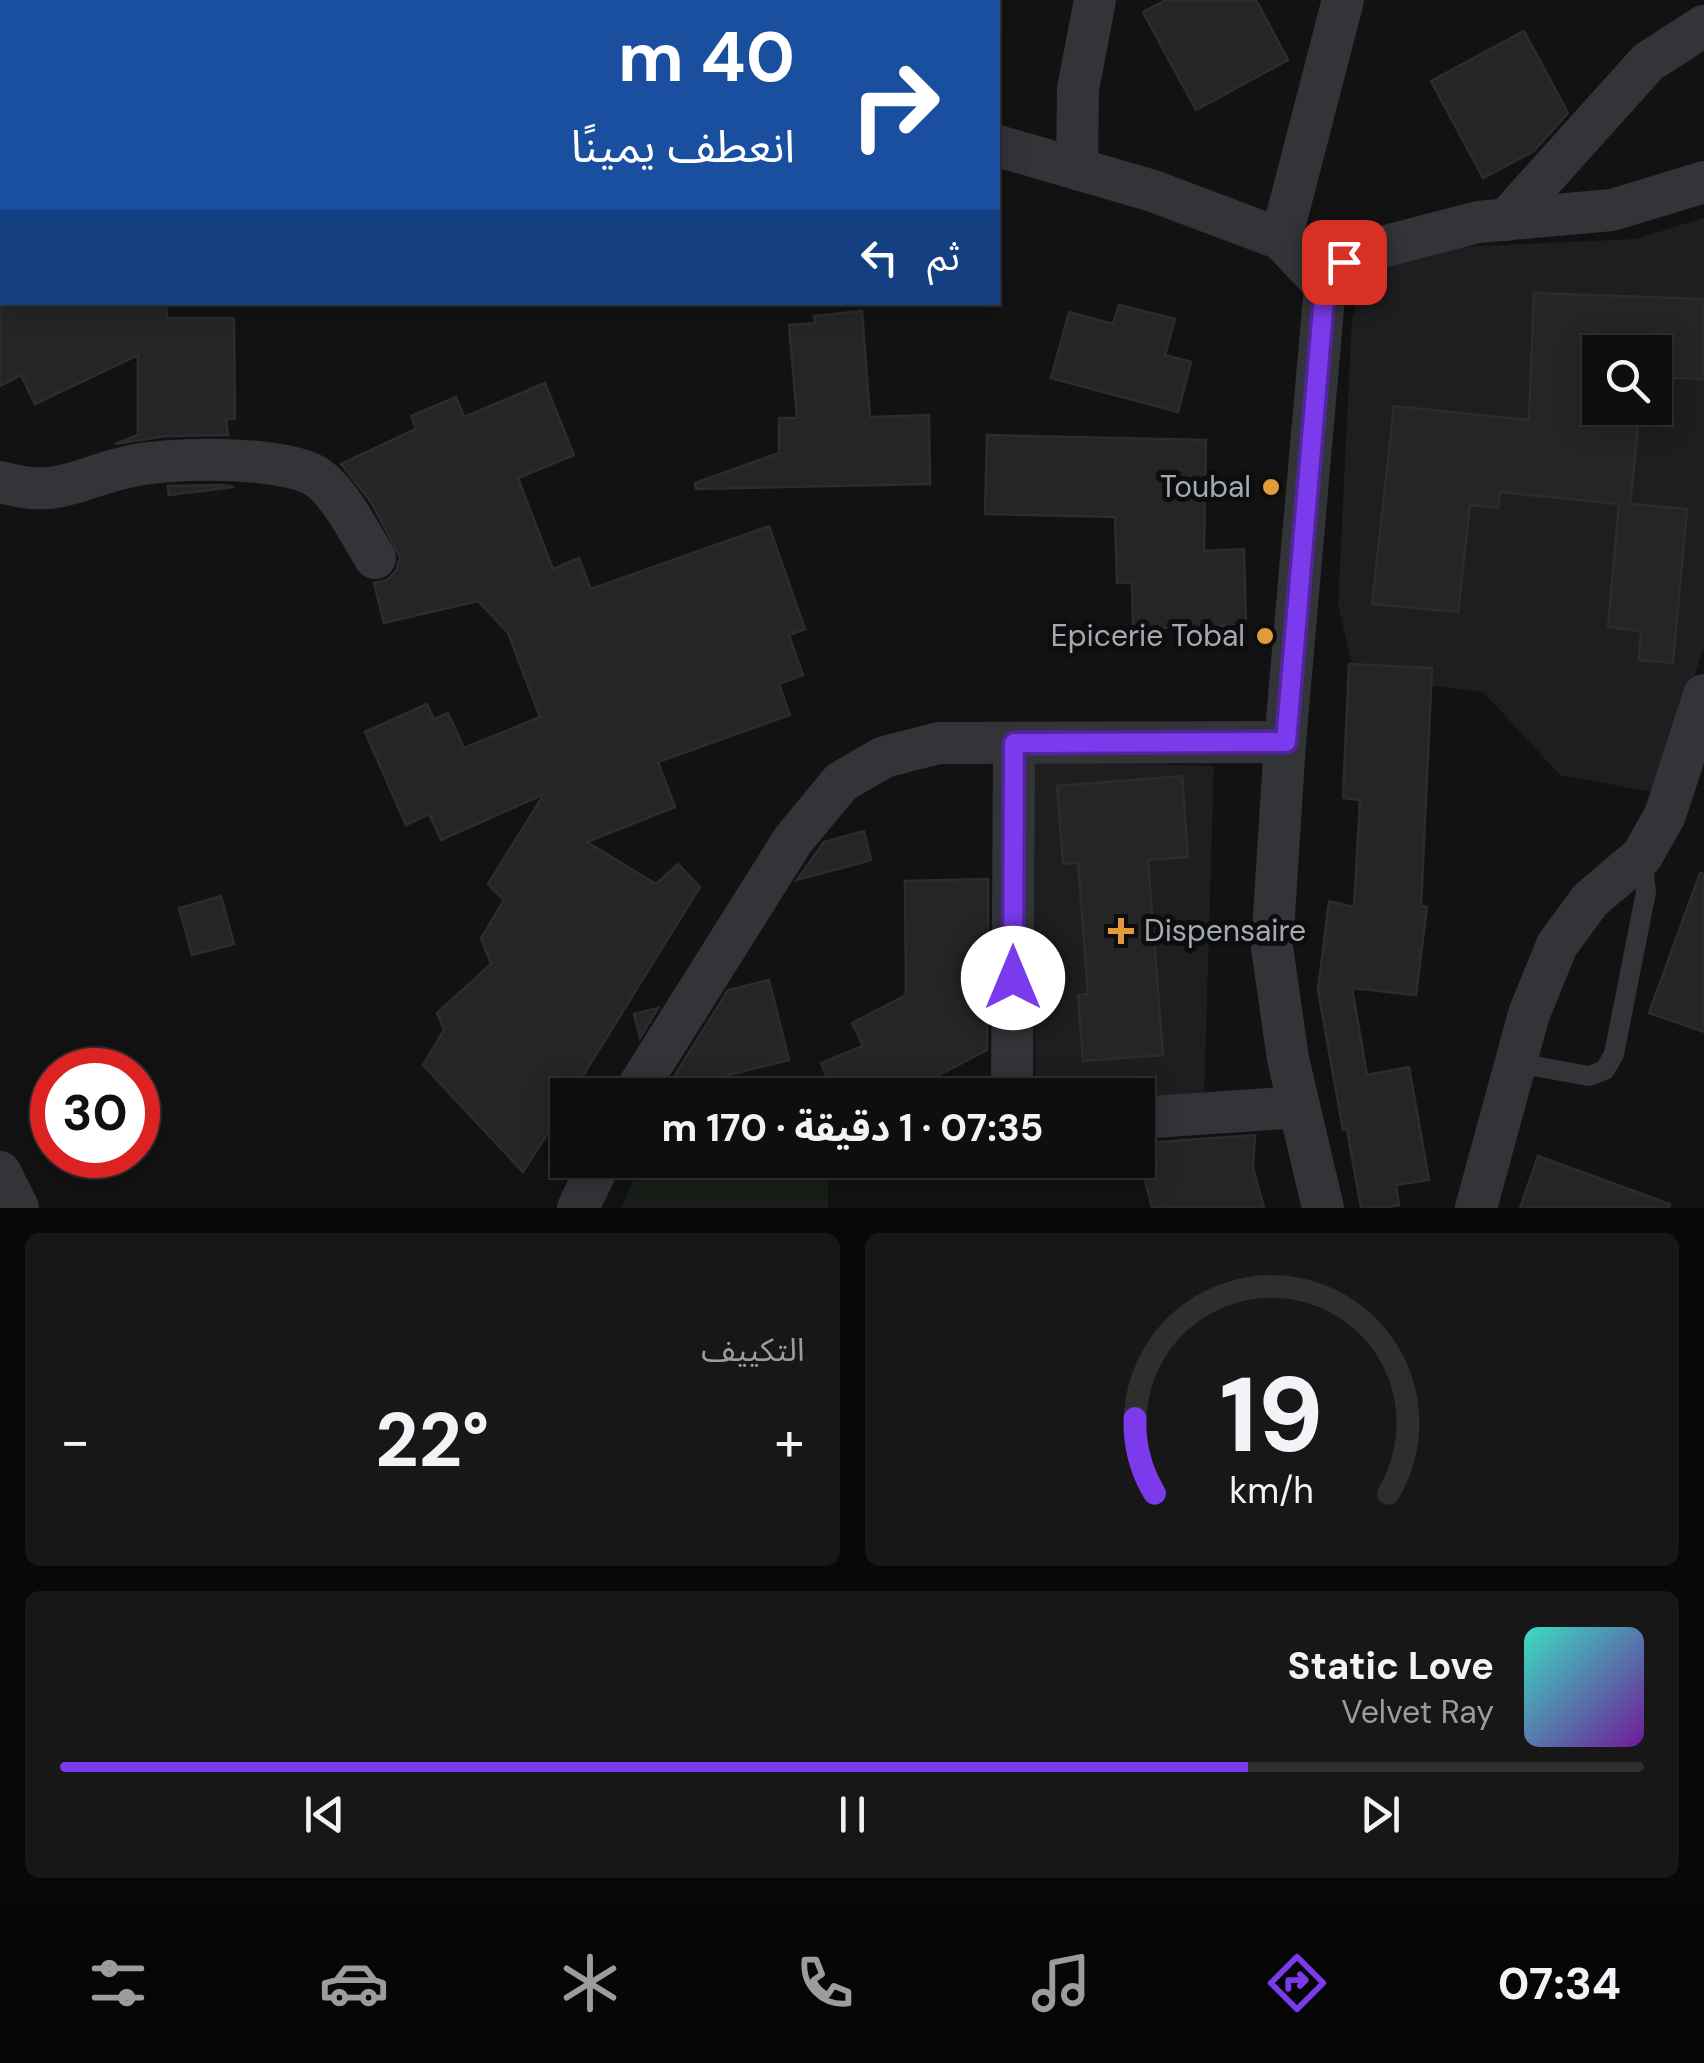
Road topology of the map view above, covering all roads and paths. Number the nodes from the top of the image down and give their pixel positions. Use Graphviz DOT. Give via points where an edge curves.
graph roads {
  1 [pos="1095,0"];
  2 [pos="1343,0"];
  3 [pos="1704,26"];
  4 [pos="1000,147"];
  5 [pos="1077,169"];
  6 [pos="1704,182"];
  7 [pos="1506,220"];
  8 [pos="1281,238"];
  9 [pos="1325,286"];
  10 [pos="0,482"];
  11 [pos="375,558"];
  12 [pos="1704,695"];
  13 [pos="1286,742"];
  14 [pos="1014,743"];
  15 [pos="1642,856"];
  16 [pos="1517,1063"];
  17 [pos="644,1078"];
  18 [pos="1012,1078"];
  19 [pos="1299,1107"];
  20 [pos="1155,1117"];
  21 [pos="0,1172"];
  22 [pos="592,1178"];
  23 [pos="18,1208"];
  24 [pos="578,1208"];
  25 [pos="1322,1208"];
  26 [pos="1476,1208"];
  1 -- 5 [label="street" via="1078,89"];
  2 -- 8 [label="street"];
  3 -- 7 [label="street" via="1648,62"];
  4 -- 5 [label="street"];
  5 -- 8 [label="street"];
  6 -- 7 [label="street" via="1612,210"];
  7 -- 9 [label="street" via="1378,248 1344,262"];
  8 -- 9 [label="street"];
  9 -- 13 [label="street"];
  10 -- 11 [label="street" via="34,491 128,466 181,460 277,464 317,477"];
  12 -- 15 [label="street" via="1666,815"];
  13 -- 14 [label="street"];
  13 -- 19 [label="street" via="1272,947"];
  14 -- 17 [label="street" via="939,743 884,758 841,782 793,840"];
  14 -- 18 [label="street"];
  15 -- 16 [label="street" via="1590,900 1557,944"];
  15 -- 16 [label="lane" via="1646,892 1606,1070 1588,1076"];
  16 -- 26 [label="street"];
  19 -- 20 [label="street"];
  19 -- 25 [label="street"];
  21 -- 23 [label="street"];
  22 -- 24 [label="street"];
}
